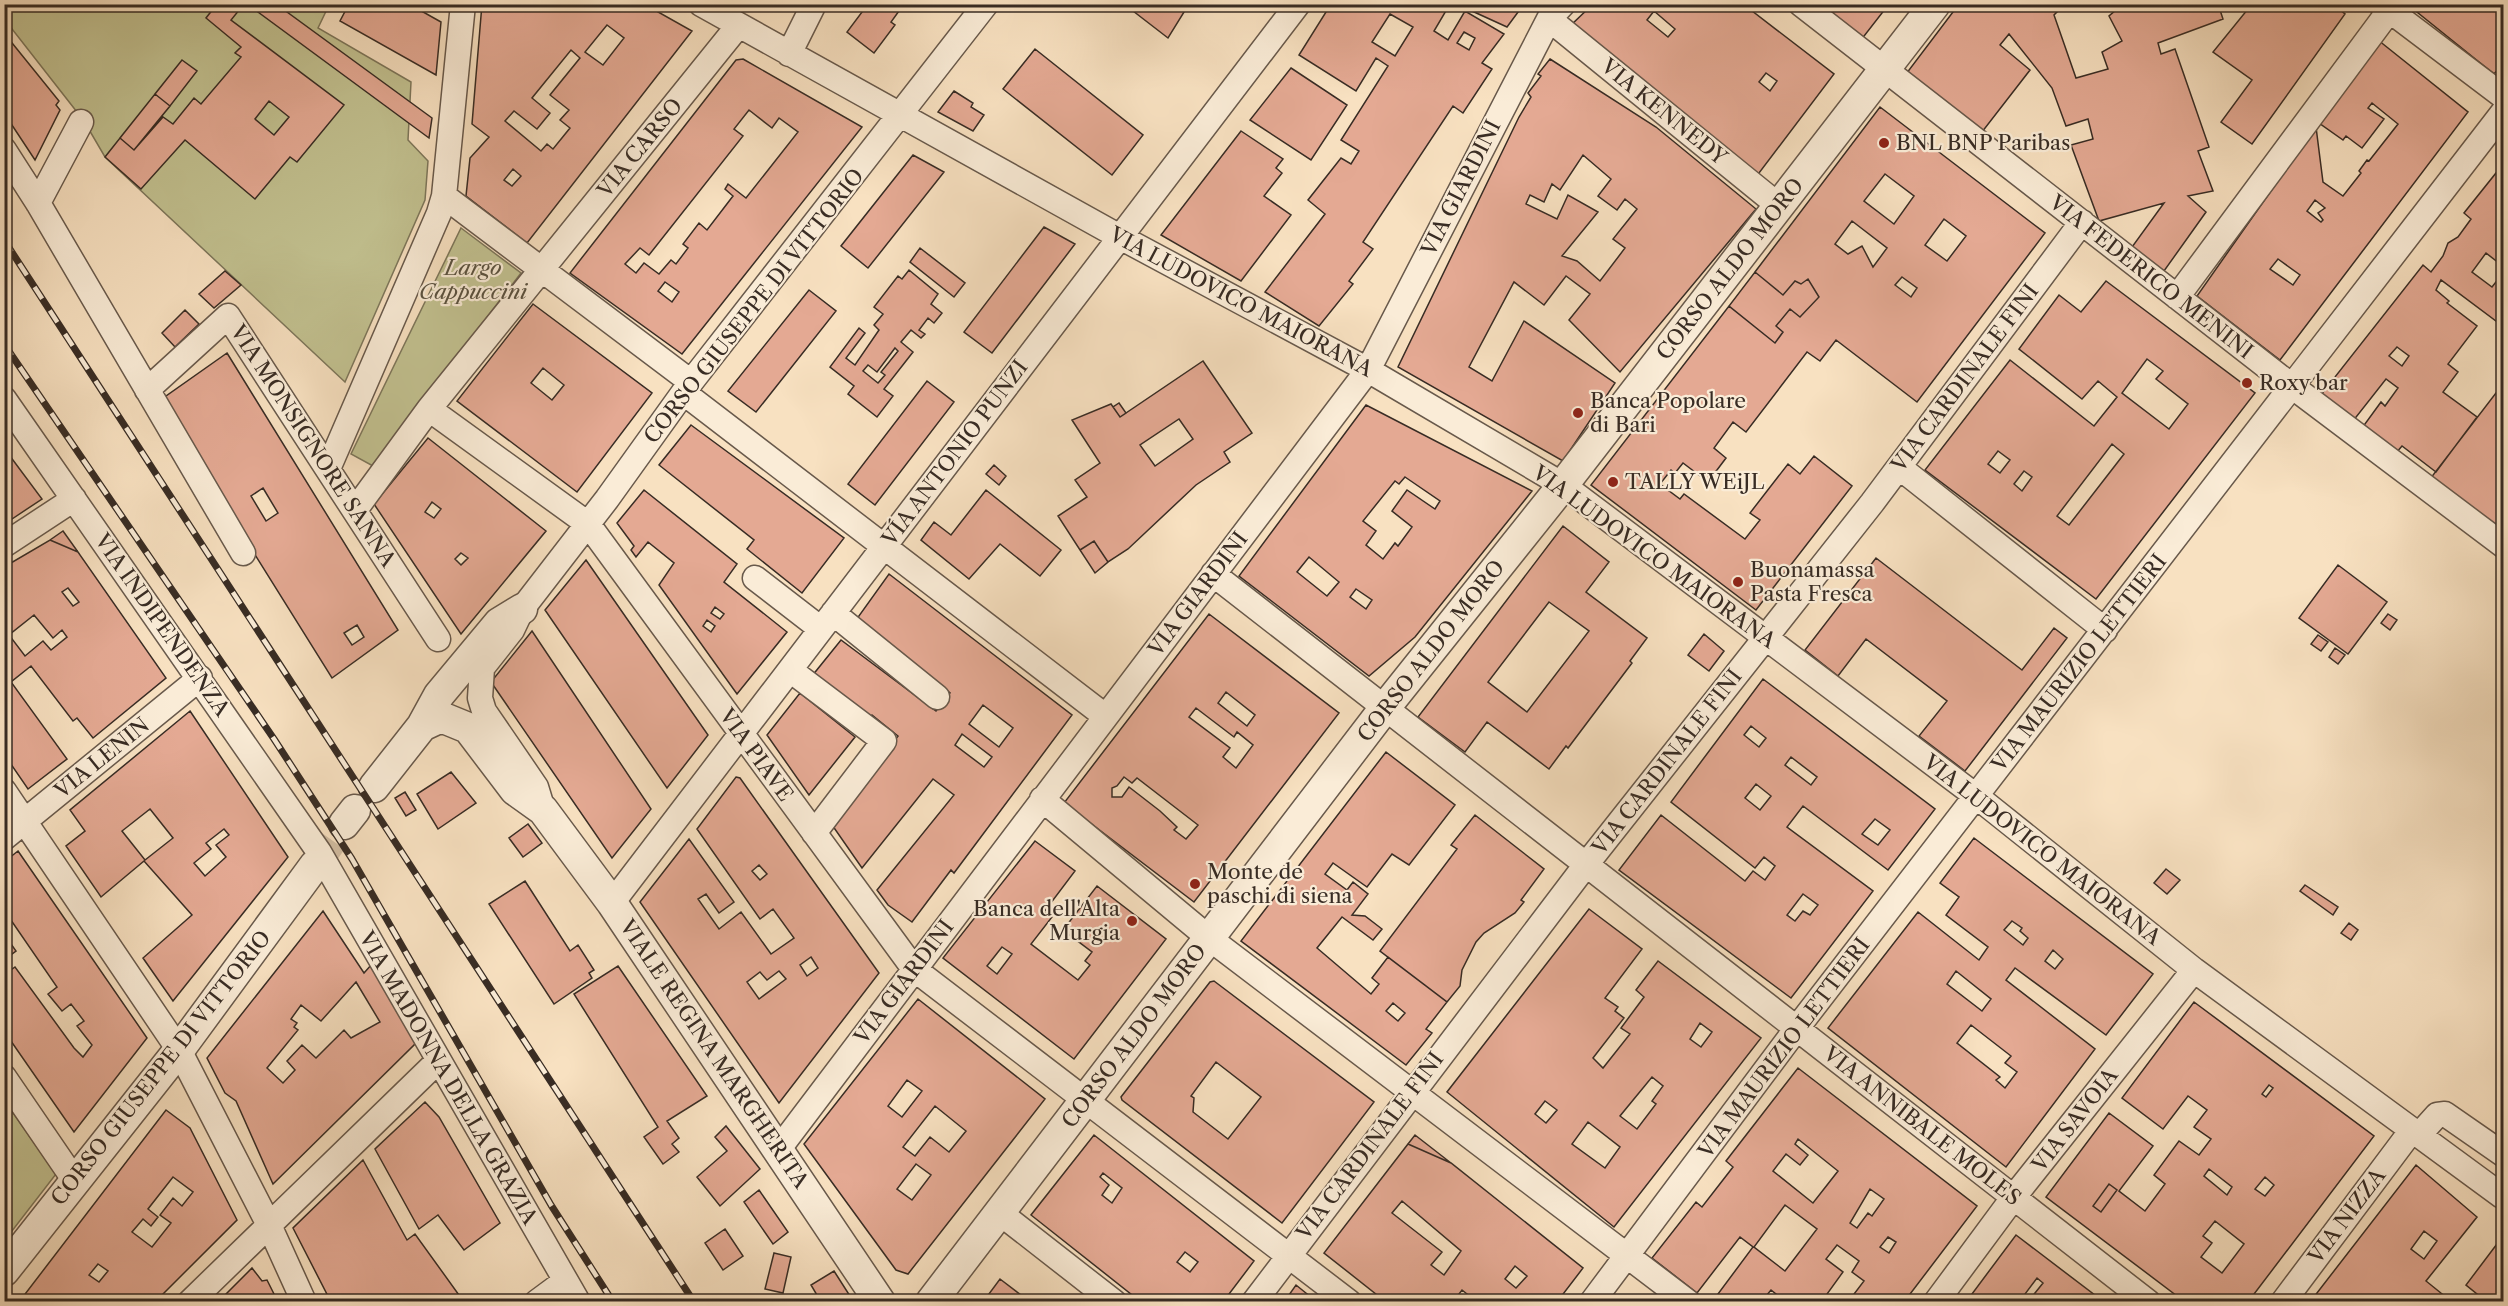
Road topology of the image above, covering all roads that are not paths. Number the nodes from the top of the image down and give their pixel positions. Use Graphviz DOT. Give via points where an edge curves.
graph roads {
  1 [pos="463,4"];
  2 [pos="701,4"];
  3 [pos="814,4"];
  4 [pos="986,4"];
  5 [pos="1298,4"];
  6 [pos="1801,4"];
  7 [pos="1935,4"];
  8 [pos="2385,8"];
  9 [pos="1556,12"];
  10 [pos="738,26"];
  11 [pos="789,54"];
  12 [pos="1885,69"];
  13 [pos="2504,97"];
  14 [pos="2504,111"];
  15 [pos="901,116"];
  16 [pos="81,122"];
  17 [pos="4,150"];
  18 [pos="444,196"];
  19 [pos="38,203"];
  20 [pos="1779,206"];
  21 [pos="2082,222"];
  22 [pos="1120,237"];
  23 [pos="541,269"];
  24 [pos="2177,297"];
  25 [pos="1368,370"];
  26 [pos="688,387"];
  27 [pos="2293,387"];
  28 [pos="147,390"];
  29 [pos="4,399"];
  30 [pos="429,409"];
  31 [pos="1899,467"];
  32 [pos="328,469"];
  33 [pos="1563,485"];
  34 [pos="74,499"];
  35 [pos="355,510"];
  36 [pos="588,524"];
  37 [pos="4,545"];
  38 [pos="885,545"];
  39 [pos="2504,546"];
  40 [pos="243,553"];
  41 [pos="1213,574"];
  42 [pos="755,578"];
  43 [pos="522,609"];
  44 [pos="827,621"];
  45 [pos="2105,630"];
  46 [pos="1766,638"];
  47 [pos="438,639"];
  48 [pos="790,670"];
  49 [pos="200,678"];
  50 [pos="479,685"];
  51 [pos="937,697"];
  52 [pos="1384,709"];
  53 [pos="1106,716"];
  54 [pos="422,726"];
  55 [pos="741,734"];
  56 [pos="374,787"];
  57 [pos="4,790"];
  58 [pos="1976,796"];
  59 [pos="1042,799"];
  60 [pos="543,810"];
  61 [pos="26,821"];
  62 [pos="814,833"];
  63 [pos="4,838"];
  64 [pos="317,858"];
  65 [pos="1585,866"];
  66 [pos="612,903"];
  67 [pos="1209,938"];
  68 [pos="914,969"];
  69 [pos="2194,970"];
  70 [pos="1797,1028"];
  71 [pos="179,1050"];
  72 [pos="438,1061"];
  73 [pos="4,1077"];
  74 [pos="1413,1090"];
  75 [pos="1085,1099"];
  76 [pos="2416,1133"];
  77 [pos="778,1150"];
  78 [pos="2504,1155"];
  79 [pos="75,1181"];
  80 [pos="2502,1196"];
  81 [pos="2013,1198"];
  82 [pos="1000,1213"];
  83 [pos="268,1225"];
  84 [pos="1288,1255"];
  85 [pos="1628,1255"];
  86 [pos="4,1270"];
  87 [pos="564,1282"];
  88 [pos="190,1302"];
  89 [pos="303,1302"];
  90 [pos="537,1302"];
  91 [pos="578,1302"];
  92 [pos="880,1302"];
  93 [pos="931,1302"];
  94 [pos="1114,1302"];
  95 [pos="1254,1302"];
  96 [pos="1349,1302"];
  97 [pos="1592,1302"];
  98 [pos="1688,1302"];
  99 [pos="1936,1302"];
  100 [pos="2148,1302"];
  101 [pos="2283,1302"];
  1 -- 18 [label="street"];
  2 -- 10 [label="street, VIA LUDOVICO MAIORANA"];
  3 -- 11 [label="street"];
  4 -- 15 [label="street, CORSO GIUSEPPE DI VITTORIO"];
  5 -- 22 [label="street, VÍA ANTONIO PUNZI"];
  6 -- 12 [label="street, VIA FEDERICO MENINI"];
  7 -- 12 [label="street, CORSO ALDO MORO"];
  8 -- 13 [label="street"];
  8 -- 24 [label="street"];
  9 -- 20 [label="street, VIA KENNEDY"];
  9 -- 25 [label="street, VIA GIARDINI"];
  10 -- 11 [label="street, VIA LUDOVICO MAIORANA"];
  10 -- 23 [label="street, VIA CARSO"];
  11 -- 15 [label="street, VIA LUDOVICO MAIORANA"];
  12 -- 20 [label="street, CORSO ALDO MORO"];
  12 -- 21 [label="street, VIA FEDERICO MENINI"];
  14 -- 27 [label="street, VIA MAURIZIO LETTIERI"];
  15 -- 22 [label="street, VIA LUDOVICO MAIORANA"];
  15 -- 26 [label="street, CORSO GIUSEPPE DI VITTORIO"];
  16 -- 19 [label="street"];
  17 -- 19 [label="street"];
  18 -- 23 [label="street"];
  18 -- 32 [label="street"];
  19 -- 28 [label="street"];
  20 -- 33 [label="street, CORSO ALDO MORO"];
  21 -- 24 [label="street, VIA FEDERICO MENINI"];
  21 -- 31 [label="street, VIA CARDINALE FINI"];
  22 -- 25 [label="street, VIA LUDOVICO MAIORANA"];
  22 -- 38 [label="street, VÍA ANTONIO PUNZI"];
  23 -- 26 [label="street"];
  23 -- 30 [label="street"];
  24 -- 27 [label="street, VIA FEDERICO MENINI"];
  25 -- 33 [label="street, VIA LUDOVICO MAIORANA"];
  25 -- 41 [label="street, VIA GIARDINI"];
  26 -- 36 [label="street, CORSO GIUSEPPE DI VITTORIO"];
  26 -- 38 [label="street"];
  27 -- 39 [label="street, VIA FEDERICO MENINI"];
  27 -- 45 [label="street, VIA MAURIZIO LETTIERI"];
  28 -- 32 [label="street, VIA MONSIGNORE SANNA" via="228,316"];
  28 -- 40 [label="street"];
  29 -- 34 [label="street, VIA INDIPENDENZA"];
  30 -- 35 [label="street"];
  30 -- 36 [label="street, VIA PIAVE"];
  31 -- 45 [label="street"];
  31 -- 46 [label="street, VIA CARDINALE FINI"];
  32 -- 35 [label="street, VIA MONSIGNORE SANNA"];
  33 -- 46 [label="street, VIA LUDOVICO MAIORANA"];
  33 -- 52 [label="street, CORSO ALDO MORO"];
  34 -- 37 [label="street"];
  34 -- 49 [label="street, VIA INDIPENDENZA"];
  35 -- 47 [label="street, VIA MONSIGNORE SANNA"];
  36 -- 43 [label="street, CORSO GIUSEPPE DI VITTORIO"];
  36 -- 55 [label="street, VIA PIAVE"];
  38 -- 44 [label="street, VÍA ANTONIO PUNZI"];
  38 -- 53 [label="street"];
  41 -- 52 [label="street, VIA ANNIBALE MOLES"];
  41 -- 53 [label="street, VIA GIARDINI"];
  42 -- 44 [label="street"];
  43 -- 50 [label="street, CORSO GIUSEPPE DI VITTORIO" via="512,630 482,668"];
  43 -- 54 [label="street" via="499,623 439,695"];
  44 -- 48 [label="street, VÍA ANTONIO PUNZI"];
  44 -- 51 [label="street"];
  45 -- 58 [label="street, VIA MAURIZIO LETTIERI"];
  46 -- 58 [label="street, VIA LUDOVICO MAIORANA"];
  46 -- 65 [label="street, VIA CARDINALE FINI"];
  48 -- 55 [label="street, VÍA ANTONIO PUNZI"];
  48 -- 62 [label="street" via="884,741"];
  49 -- 61 [label="street, VIA LENIN"];
  49 -- 64 [label="street, VIA INDIPENDENZA"];
  50 -- 60 [label="street, VIALE REGINA MARGHERITA" via="484,711 536,787"];
  52 -- 65 [label="street, VIA ANNIBALE MOLES"];
  52 -- 67 [label="street, CORSO ALDO MORO"];
  53 -- 59 [label="street, VIA GIARDINI"];
  54 -- 56 [label="street"];
  54 -- 60 [label="street, VIALE REGINA MARGHERITA" via="446,719 468,728 514,790"];
  55 -- 62 [label="street, VIA PIAVE"];
  55 -- 66 [label="street, VÍA ANTONIO PUNZI"];
  57 -- 61 [label="street"];
  58 -- 69 [label="street, VIA LUDOVICO MAIORANA"];
  58 -- 70 [label="street, VIA MAURIZIO LETTIERI"];
  59 -- 67 [label="street"];
  59 -- 68 [label="street, VIA GIARDINI"];
  60 -- 66 [label="street, VIALE REGINA MARGHERITA"];
  61 -- 63 [label="street, VIA LENIN"];
  61 -- 71 [label="street"];
  62 -- 68 [label="street, VIA PIAVE"];
  64 -- 71 [label="street, CORSO GIUSEPPE DI VITTORIO"];
  64 -- 72 [label="street, VIA MADONNA DELLA GRAZIA"];
  65 -- 70 [label="street, VIA ANNIBALE MOLES"];
  65 -- 74 [label="street, VIA CARDINALE FINI"];
  66 -- 77 [label="street, VIALE REGINA MARGHERITA"];
  67 -- 74 [label="street"];
  67 -- 75 [label="street, CORSO ALDO MORO"];
  68 -- 75 [label="street, VIA PIAVE"];
  68 -- 77 [label="street, VIA GIARDINI"];
  69 -- 76 [label="street, VIA LUDOVICO MAIORANA"];
  69 -- 81 [label="street, VIA SAVOIA"];
  70 -- 81 [label="street, VIA ANNIBALE MOLES"];
  70 -- 85 [label="street, VIA MAURIZIO LETTIERI"];
  71 -- 79 [label="street, CORSO GIUSEPPE DI VITTORIO"];
  71 -- 83 [label="street"];
  72 -- 83 [label="street"];
  72 -- 87 [label="street, VIA MADONNA DELLA GRAZIA"];
  73 -- 79 [label="street"];
  74 -- 84 [label="street, VIA CARDINALE FINI"];
  74 -- 85 [label="street"];
  75 -- 82 [label="street, CORSO ALDO MORO"];
  75 -- 84 [label="street, VIA PIAVE"];
  76 -- 78 [label="street" via="2437,1115 2445,1114"];
  76 -- 80 [label="street, VIA LUDOVICO MAIORANA"];
  76 -- 101 [label="street, VIA NIZZA"];
  77 -- 92 [label="street, VIALE REGINA MARGHERITA"];
  79 -- 86 [label="street, CORSO GIUSEPPE DI VITTORIO"];
  81 -- 99 [label="street, VIA SAVOIA"];
  81 -- 100 [label="street, VIA ANNIBALE MOLES"];
  82 -- 93 [label="street, CORSO ALDO MORO"];
  82 -- 94 [label="street"];
  83 -- 88 [label="street"];
  83 -- 89 [label="street"];
  84 -- 95 [label="street, VIA CARDINALE FINI"];
  84 -- 96 [label="street, VIA PIAVE"];
  85 -- 97 [label="street, VIA MAURIZIO LETTIERI"];
  85 -- 98 [label="street"];
  87 -- 90 [label="street"];
  87 -- 91 [label="street, VIA MADONNA DELLA GRAZIA"];
}
